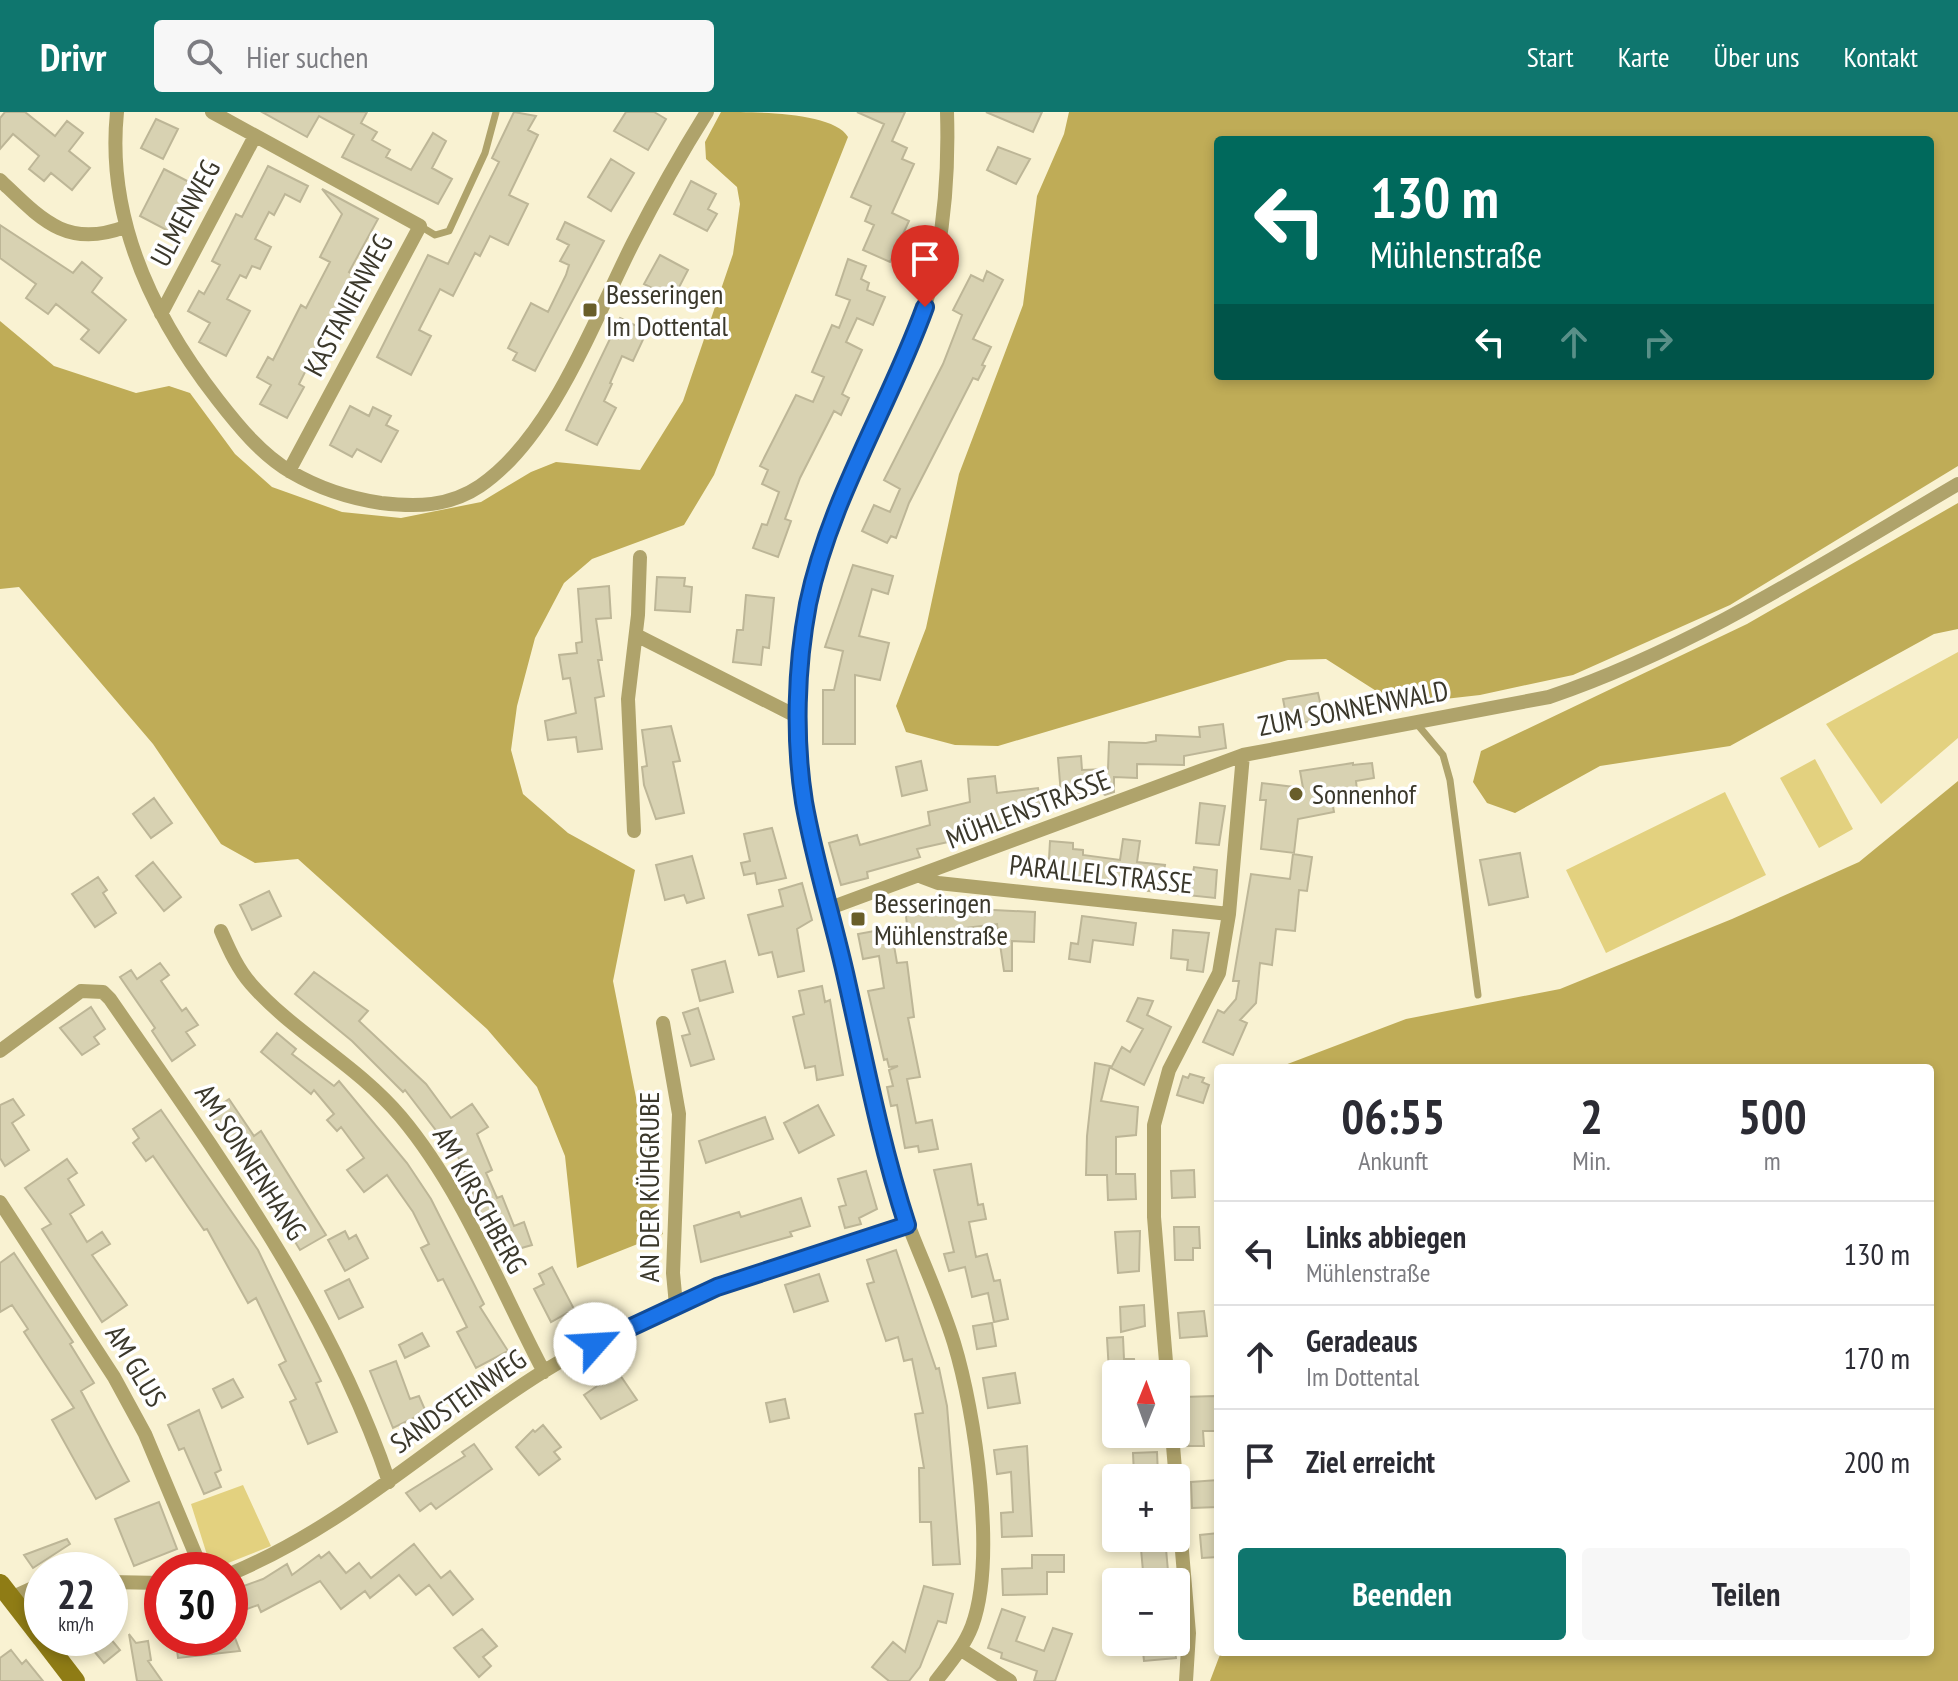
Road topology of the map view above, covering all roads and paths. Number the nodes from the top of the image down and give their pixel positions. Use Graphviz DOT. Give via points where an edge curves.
graph roads {
  1 [pos="117,112"];
  2 [pos="212,112"];
  3 [pos="496,112"];
  4 [pos="707,112"];
  5 [pos="947,112"];
  6 [pos="255,136"];
  7 [pos="0,180"];
  8 [pos="420,226"];
  9 [pos="125,227"];
  10 [pos="161,314"];
  11 [pos="289,471"];
  12 [pos="1958,484"];
  13 [pos="640,557"];
  14 [pos="636,635"];
  15 [pos="798,717"];
  16 [pos="1416,722"];
  17 [pos="1243,755"];
  18 [pos="634,831"];
  19 [pos="922,877"];
  20 [pos="830,908"];
  21 [pos="1229,914"];
  22 [pos="221,931"];
  23 [pos="1478,995"];
  24 [pos="663,1023"];
  25 [pos="0,1051"];
  26 [pos="0,1202"];
  27 [pos="907,1225"];
  28 [pos="676,1305"];
  29 [pos="1166,1360"];
  30 [pos="544,1372"];
  31 [pos="1173,1448"];
  32 [pos="389,1482"];
  33 [pos="195,1552"];
  34 [pos="248,1566"];
  35 [pos="24,1589"];
  36 [pos="4,1594"];
  37 [pos="24,1617"];
  38 [pos="960,1649"];
  39 [pos="56,1656"];
  40 [pos="75,1681"];
  41 [pos="936,1681"];
  42 [pos="1010,1681"];
  43 [pos="1186,1681"];
  1 -- 9 [label="street" via="114,147"];
  2 -- 6 [label="street"];
  3 -- 8 [label="lane, KASTANIENWEG" via="485,153 449,231 435,235"];
  4 -- 11 [label="street" via="676,161 554,398 515,452 480,486 444,504 422,506 353,499"];
  5 -- 15 [label="street" via="941,222 925,307 827,535 808,603"];
  6 -- 8 [label="street"];
  6 -- 10 [label="street, ULMENWEG"];
  7 -- 9 [label="street" via="41,216 82,237 100,237"];
  8 -- 11 [label="street, KASTANIENWEG"];
  9 -- 10 [label="street"];
  10 -- 11 [label="street" via="240,428"];
  12 -- 16 [label="street, ZUM SONNENWALD" via="1733,617 1631,667 1549,697"];
  13 -- 14 [label="street"];
  14 -- 15 [label="street"];
  14 -- 18 [label="street" via="628,699"];
  15 -- 20 [label="street" via="804,803"];
  16 -- 17 [label="street, ZUM SONNENWALD"];
  16 -- 23 [label="lane" via="1443,755 1450,780"];
  17 -- 19 [label="street, MÜHLENSTRASSE"];
  17 -- 21 [label="street, ZUM SONNENWALD"];
  19 -- 20 [label="street, MÜHLENSTRASSE"];
  19 -- 21 [label="street, PARALLELSTRASSE" via="938,883"];
  20 -- 27 [label="street"];
  21 -- 29 [label="street, ZUM SONNENWALD" via="1219,973 1169,1070 1154,1125 1154,1217"];
  22 -- 30 [label="street, AM KIRSCHBERG" via="249,981 270,1004 370,1085 422,1144"];
  24 -- 28 [label="street, AN DER KÜHGRUBE" via="679,1114"];
  25 -- 32 [label="street, AM SONNENHANG" via="81,991 103,992 110,999 281,1254 343,1370"];
  26 -- 33 [label="street, AM GLUS" via="133,1411"];
  27 -- 28 [label="street, SANDSTEINWEG" via="786,1262"];
  27 -- 38 [label="street" via="955,1345 979,1474 981,1585 971,1630"];
  28 -- 30 [label="street, SANDSTEINWEG"];
  30 -- 32 [label="street, SANDSTEINWEG"];
  31 -- 43 [label="street" via="1189,1633"];
  32 -- 34 [label="street, SANDSTEINWEG" via="304,1540"];
  35 -- 36 [label="street"];
  36 -- 37 [label="street"];
  38 -- 41 [label="street"];
  38 -- 42 [label="street"];
  39 -- 40 [label="street"];
}
